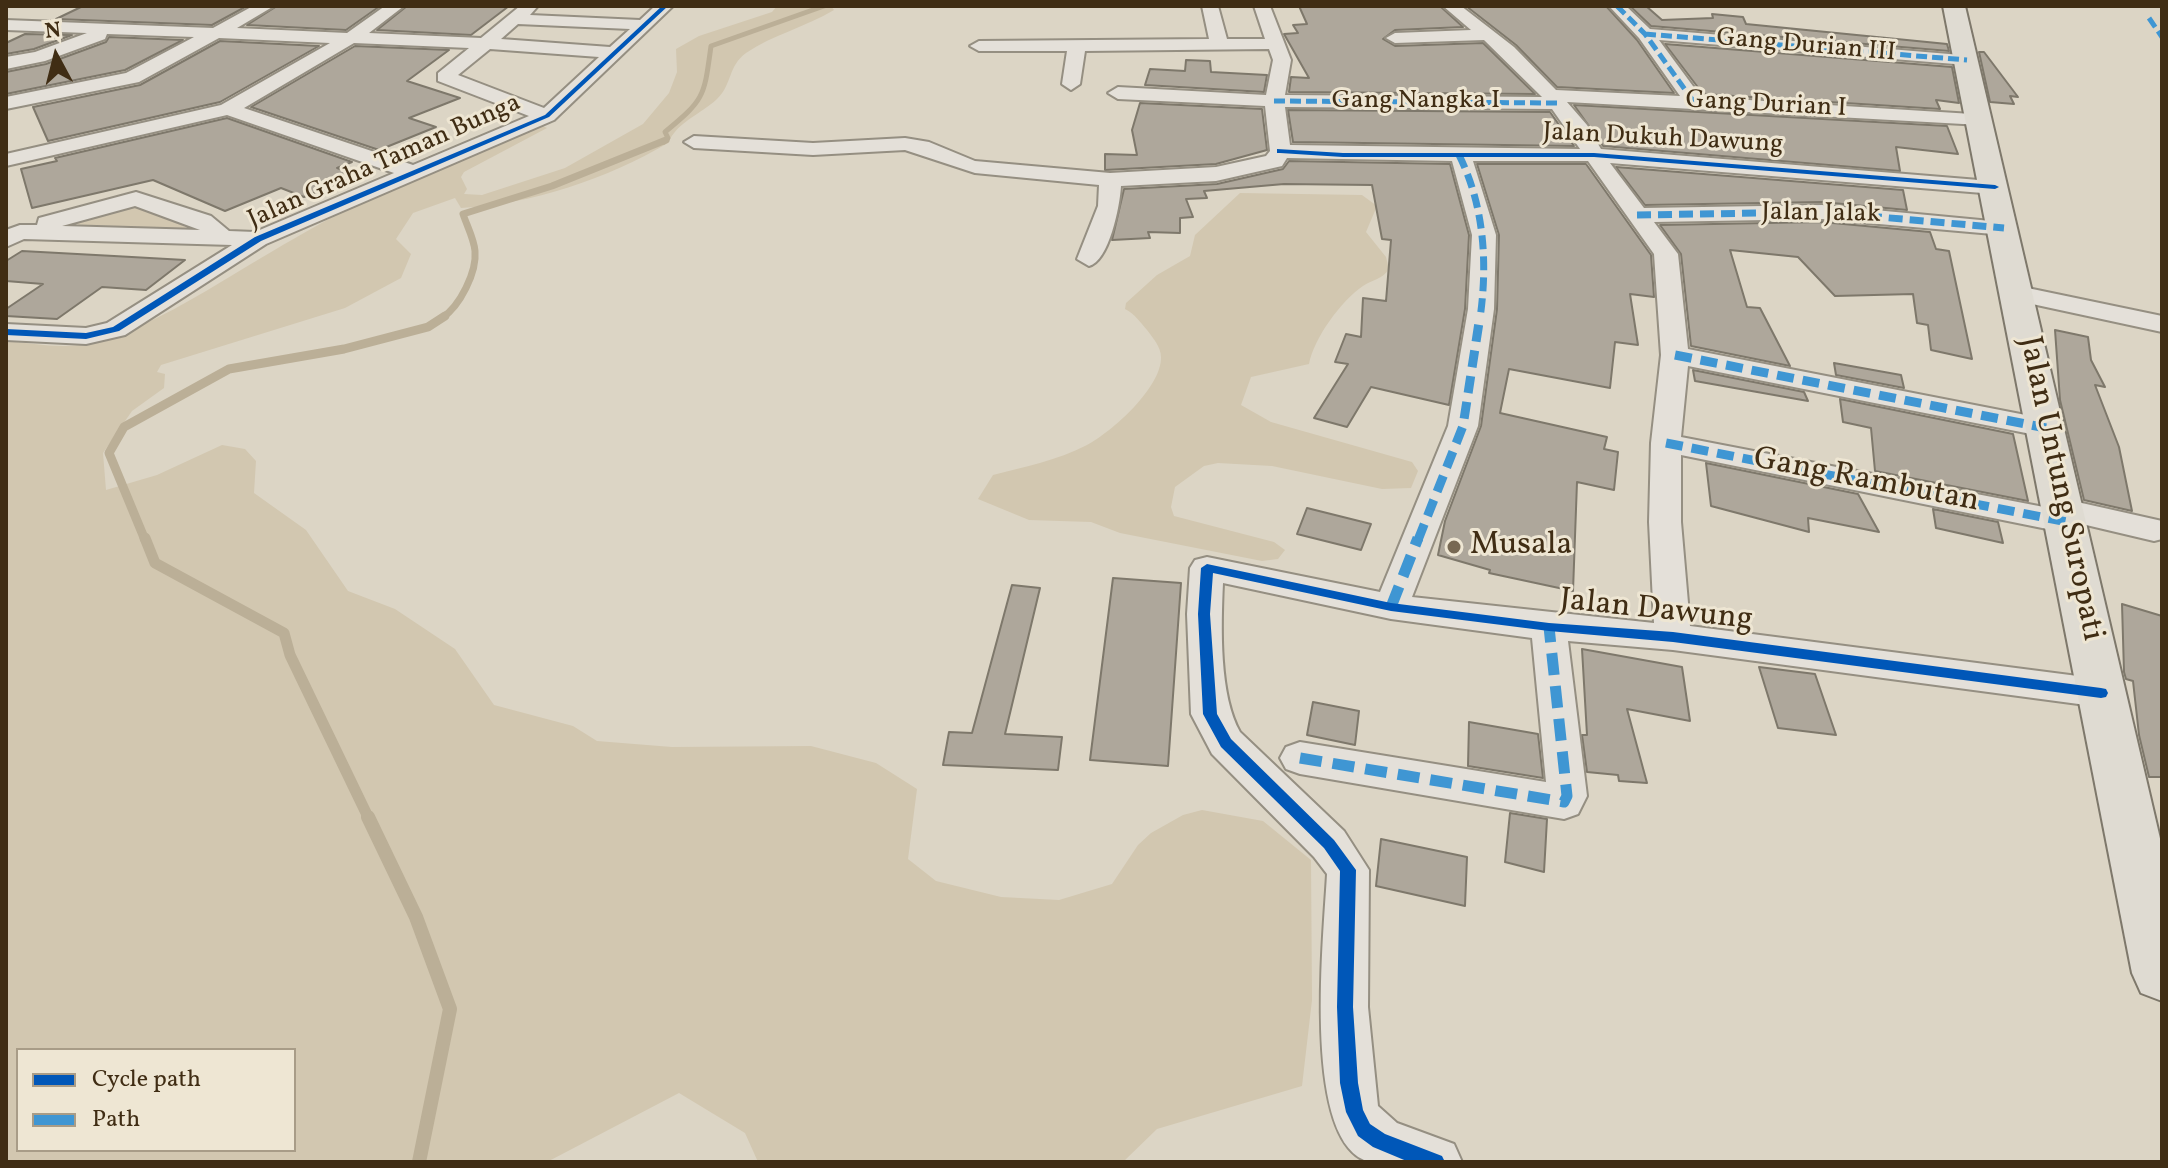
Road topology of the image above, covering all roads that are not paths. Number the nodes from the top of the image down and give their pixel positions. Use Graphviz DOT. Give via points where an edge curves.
graph roads {
  1 [pos="266,6"];
  2 [pos="396,6"];
  3 [pos="530,6"];
  4 [pos="665,6"];
  5 [pos="1210,6"];
  6 [pos="1262,6"];
  7 [pos="1451,6"];
  8 [pos="1954,6"];
  9 [pos="1623,11"];
  10 [pos="513,19"];
  11 [pos="6,25"];
  12 [pos="645,25"];
  13 [pos="63,27"];
  14 [pos="115,29"];
  15 [pos="219,34"];
  16 [pos="1645,34"];
  17 [pos="1487,35"];
  18 [pos="351,38"];
  19 [pos="1395,38"];
  20 [pos="483,43"];
  21 [pos="1219,44"];
  22 [pos="1276,44"];
  23 [pos="1077,45"];
  24 [pos="979,46"];
  25 [pos="6,53"];
  26 [pos="615,53"];
  27 [pos="1967,60"];
  28 [pos="6,63"];
  29 [pos="1071,84"];
  30 [pos="1118,93"];
  31 [pos="1554,99"];
  32 [pos="1274,101"];
  33 [pos="1694,102"];
  34 [pos="6,103"];
  35 [pos="228,109"];
  36 [pos="547,116"];
  37 [pos="1981,119"];
  38 [pos="694,142"];
  39 [pos="1280,151"];
  40 [pos="1459,155"];
  41 [pos="1594,155"];
  42 [pos="6,160"];
  43 [pos="412,172"];
  44 [pos="1110,180"];
  45 [pos="1995,187"];
  46 [pos="1637,215"];
  47 [pos="2004,228"];
  48 [pos="13,236"];
  49 [pos="222,237"];
  50 [pos="258,239"];
  51 [pos="1089,259"];
  52 [pos="2018,294"];
  53 [pos="2162,324"];
  54 [pos="6,332"];
  55 [pos="1675,355"];
  56 [pos="2046,428"];
  57 [pos="1666,443"];
  58 [pos="2065,516"];
  59 [pos="2154,530"];
  60 [pos="1391,607"];
  61 [pos="1549,627"];
  62 [pos="1673,637"];
  63 [pos="2101,693"];
  64 [pos="1300,758"];
  65 [pos="2162,973"];
  66 [pos="1436,1162"];
  1 -- 15 [label="street"];
  2 -- 18 [label="street"];
  3 -- 10 [label="street, Jalan Graha Taman Bunga"];
  4 -- 12 [label="street, Jalan Graha Taman Bunga"];
  5 -- 21 [label="street"];
  6 -- 22 [label="street"];
  7 -- 17 [label="street, Jalan Dukuh Dawung"];
  8 -- 27 [label="main road, Jalan Untung Suropati"];
  9 -- 16 [label="street"];
  10 -- 12 [label="street"];
  10 -- 20 [label="street, Jalan Graha Taman Bunga"];
  11 -- 13 [label="street"];
  12 -- 26 [label="street, Jalan Graha Taman Bunga"];
  13 -- 14 [label="street"];
  13 -- 25 [label="street"];
  14 -- 15 [label="street"];
  14 -- 28 [label="street" via="39,57"];
  15 -- 18 [label="street"];
  15 -- 34 [label="street" via="129,79"];
  16 -- 27 [label="street, Gang Durian III"];
  16 -- 33 [label="street"];
  17 -- 19 [label="street"];
  17 -- 31 [label="street, Jalan Dukuh Dawung"];
  18 -- 20 [label="street"];
  18 -- 35 [label="street"];
  20 -- 26 [label="street"];
  20 -- 36 [label="street, Jalan Graha Taman Bunga" via="445,78"];
  21 -- 22 [label="street"];
  21 -- 23 [label="street"];
  22 -- 32 [label="street" via="1282,60"];
  23 -- 24 [label="street" via="1006,53"];
  23 -- 29 [label="street"];
  26 -- 36 [label="street, Jalan Graha Taman Bunga"];
  27 -- 37 [label="main road, Jalan Untung Suropati"];
  30 -- 32 [label="street"];
  31 -- 32 [label="street, Gang Nangka I"];
  31 -- 33 [label="street, Gang Durian I"];
  31 -- 41 [label="street, Jalan Dukuh Dawung"];
  32 -- 39 [label="street"];
  33 -- 37 [label="street, Gang Durian I"];
  35 -- 42 [label="street"];
  35 -- 43 [label="street, Jalan Graha Taman Bunga"];
  36 -- 43 [label="street, Jalan Graha Taman Bunga"];
  37 -- 45 [label="main road, Jalan Untung Suropati"];
  38 -- 44 [label="street" via="813,149 905,144 975,167"];
  39 -- 40 [label="street, Jalan Dukuh Dawung"];
  39 -- 44 [label="street" via="1274,161 1236,172"];
  40 -- 41 [label="street, Jalan Dukuh Dawung"];
  40 -- 60 [label="street" via="1484,235 1481,309 1463,426"];
  41 -- 45 [label="street, Jalan Dukuh Dawung"];
  41 -- 46 [label="street, Jalan Dukuh Dawung"];
  43 -- 50 [label="street, Jalan Graha Taman Bunga"];
  44 -- 51 [label="street" via="1109,206"];
  45 -- 47 [label="main road, Jalan Untung Suropati"];
  46 -- 47 [label="street, Jalan Jalak" via="1822,212"];
  46 -- 55 [label="street, Jalan Dukuh Dawung" via="1666,254"];
  47 -- 52 [label="main road, Jalan Untung Suropati"];
  48 -- 49 [label="street, Jalan Graha Taman Bunga"];
  48 -- 49 [label="street, Jalan Graha Taman Bunga" via="136,199 203,221"];
  49 -- 50 [label="street, Jalan Graha Taman Bunga"];
  50 -- 54 [label="street, Jalan Graha Taman Bunga" via="116,329 86,336"];
  52 -- 53 [label="street"];
  52 -- 56 [label="main road, Jalan Untung Suropati"];
  55 -- 56 [label="street"];
  55 -- 57 [label="street, Jalan Dukuh Dawung"];
  56 -- 58 [label="main road, Jalan Untung Suropati"];
  57 -- 58 [label="street, Gang Rambutan"];
  57 -- 62 [label="street, Jalan Dukuh Dawung"];
  58 -- 59 [label="street, Gang Rambutan"];
  58 -- 63 [label="main road, Jalan Untung Suropati"];
  60 -- 61 [label="street, Jalan Dawung"];
  60 -- 66 [label="street, Jalan Dawung" via="1207,568 1210,714 1226,743 1329,844 1348,870 1347,1077 1357,1121 1366,1132"];
  61 -- 62 [label="street, Jalan Dawung"];
  61 -- 64 [label="street" via="1564,802"];
  62 -- 63 [label="street, Jalan Dawung"];
  63 -- 65 [label="main road, Jalan Untung Suropati"];
}
